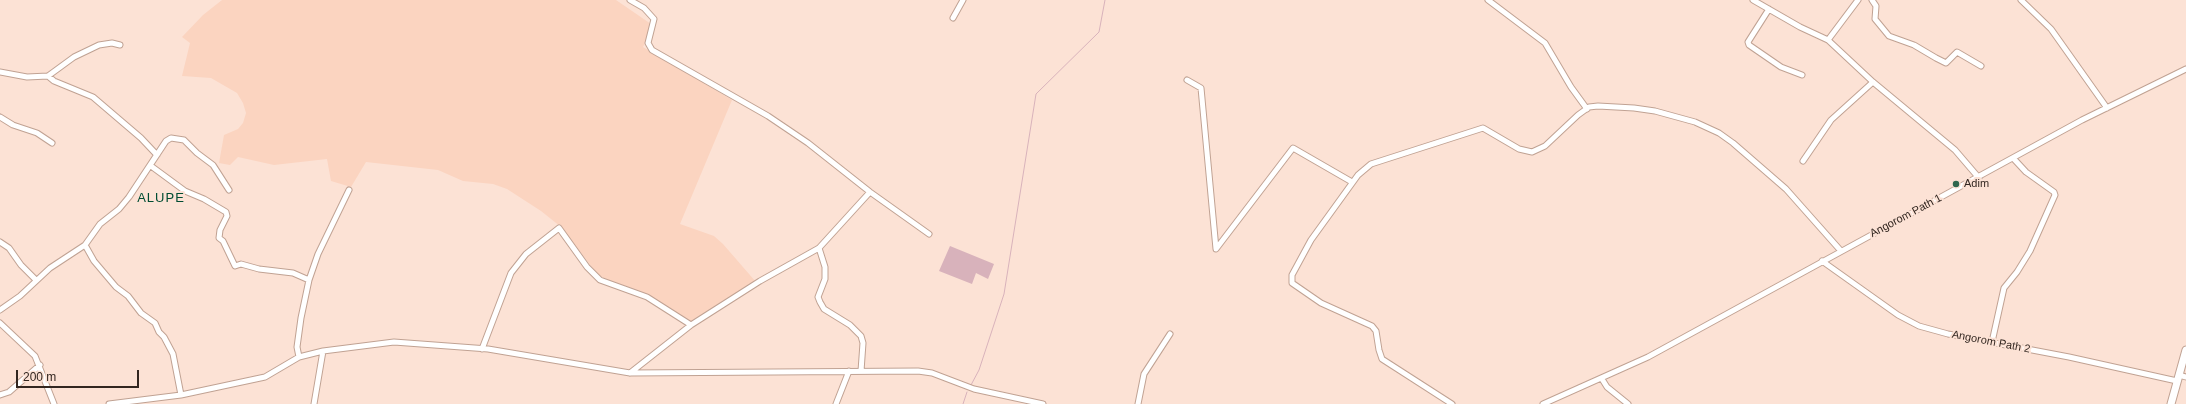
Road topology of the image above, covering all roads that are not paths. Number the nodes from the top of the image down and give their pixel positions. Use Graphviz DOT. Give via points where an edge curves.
graph roads {
  1 [pos="630,0"];
  2 [pos="963,0"];
  3 [pos="1488,0"];
  4 [pos="1753,0"];
  5 [pos="1858,0"];
  6 [pos="1872,0"];
  7 [pos="2021,0"];
  8 [pos="1769,9"];
  9 [pos="954,18"];
  10 [pos="1828,40"];
  11 [pos="120,45"];
  12 [pos="1981,66"];
  13 [pos="2186,68"];
  14 [pos="0,72"];
  15 [pos="1802,75"];
  16 [pos="48,76"];
  17 [pos="1188,80"];
  18 [pos="1873,82"];
  19 [pos="2107,108"];
  20 [pos="1587,109"];
  21 [pos="0,117"];
  22 [pos="52,143"];
  23 [pos="157,155"];
  24 [pos="2013,158"];
  25 [pos="1803,162"];
  26 [pos="151,166"];
  27 [pos="1979,178"];
  28 [pos="1352,182"];
  29 [pos="229,190"];
  30 [pos="349,190"];
  31 [pos="870,192"];
  32 [pos="929,234"];
  33 [pos="0,242"];
  34 [pos="85,245"];
  35 [pos="819,248"];
  36 [pos="1841,251"];
  37 [pos="1822,261"];
  38 [pos="36,280"];
  39 [pos="309,280"];
  40 [pos="0,310"];
  41 [pos="0,323"];
  42 [pos="691,325"];
  43 [pos="1170,334"];
  44 [pos="1992,342"];
  45 [pos="482,349"];
  46 [pos="2186,350"];
  47 [pos="323,351"];
  48 [pos="299,357"];
  49 [pos="40,366"];
  50 [pos="849,371"];
  51 [pos="861,371"];
  52 [pos="630,373"];
  53 [pos="2181,378"];
  54 [pos="1602,379"];
  55 [pos="0,395"];
  56 [pos="181,395"];
  57 [pos="54,404"];
  58 [pos="109,404"];
  59 [pos="314,404"];
  60 [pos="836,404"];
  61 [pos="1043,404"];
  62 [pos="1138,404"];
  63 [pos="1452,404"];
  64 [pos="1543,404"];
  65 [pos="1628,404"];
  66 [pos="2171,404"];
  1 -- 31 [label="street" via="644,8 654,19 648,43 652,50 768,116 808,142"];
  2 -- 9 [label="street"];
  3 -- 20 [label="street" via="1546,43 1571,88"];
  4 -- 8 [label="street"];
  5 -- 10 [label="street"];
  6 -- 12 [label="street" via="1876,6 1875,19 1889,36 1914,45 1946,63 1957,52"];
  7 -- 19 [label="street" via="2051,29"];
  8 -- 10 [label="street"];
  8 -- 15 [label="street" via="1748,42 1749,45 1781,67"];
  10 -- 18 [label="street"];
  11 -- 16 [label="street" via="99,45 74,57"];
  13 -- 19 [label="street, Angorom Path 1"];
  14 -- 16 [label="street" via="27,77"];
  16 -- 23 [label="street" via="94,97"];
  17 -- 28 [label="street" via="1201,88 1216,248 1293,148"];
  18 -- 25 [label="street" via="1831,120"];
  18 -- 27 [label="street" via="1955,150"];
  19 -- 24 [label="street, Angorom Path 1"];
  20 -- 28 [label="street" via="1536,151 1522,151 1483,128 1371,164"];
  20 -- 36 [label="street" via="1598,106 1656,111 1696,122 1719,133 1786,189"];
  21 -- 22 [label="street" via="13,125 37,133"];
  23 -- 26 [label="street"];
  23 -- 29 [label="street" via="171,138 184,140 213,165"];
  24 -- 27 [label="street, Angorom Path 1"];
  24 -- 44 [label="street" via="2055,195 2030,251 2004,288"];
  26 -- 34 [label="street" via="119,210 100,224"];
  26 -- 39 [label="street" via="185,191 226,212 227,216 219,238 235,266 241,264 293,273"];
  27 -- 36 [label="street, Angorom Path 1"];
  28 -- 63 [label="street" via="1311,240 1292,275 1292,283 1320,303 1372,326 1376,331 1382,358"];
  30 -- 39 [label="street" via="318,254"];
  31 -- 32 [label="street"];
  31 -- 35 [label="street"];
  33 -- 38 [label="street" via="9,248"];
  34 -- 38 [label="street"];
  34 -- 56 [label="street" via="94,261 116,287 128,296 141,313 155,323 164,337 173,354"];
  35 -- 42 [label="street" via="760,281"];
  35 -- 51 [label="street" via="825,267 825,279 818,297 824,309 850,325 861,336"];
  36 -- 37 [label="street, Angorom Path 1"];
  37 -- 44 [label="street, Angorom Path 2" via="1910,322 1948,334"];
  37 -- 54 [label="street, Angorom Path 1" via="1654,354"];
  38 -- 40 [label="street" via="20,296"];
  39 -- 48 [label="street" via="299,330"];
  41 -- 49 [label="street" via="30,351"];
  42 -- 45 [label="street" via="646,297 600,280 587,267 559,228 526,254 511,274"];
  42 -- 52 [label="street"];
  43 -- 62 [label="street" via="1144,374"];
  44 -- 53 [label="street, Angorom Path 2"];
  45 -- 47 [label="street" via="394,342"];
  45 -- 52 [label="street"];
  46 -- 53 [label="highway"];
  47 -- 48 [label="street"];
  47 -- 59 [label="street"];
  48 -- 56 [label="street" via="265,377"];
  49 -- 55 [label="street" via="9,392"];
  49 -- 57 [label="street"];
  50 -- 51 [label="street"];
  50 -- 52 [label="street"];
  50 -- 60 [label="street"];
  51 -- 61 [label="street" via="932,373 974,389"];
  53 -- 66 [label="highway"];
  54 -- 64 [label="street, Angorom Path 1"];
  54 -- 65 [label="street"];
  56 -- 58 [label="street"];
}
